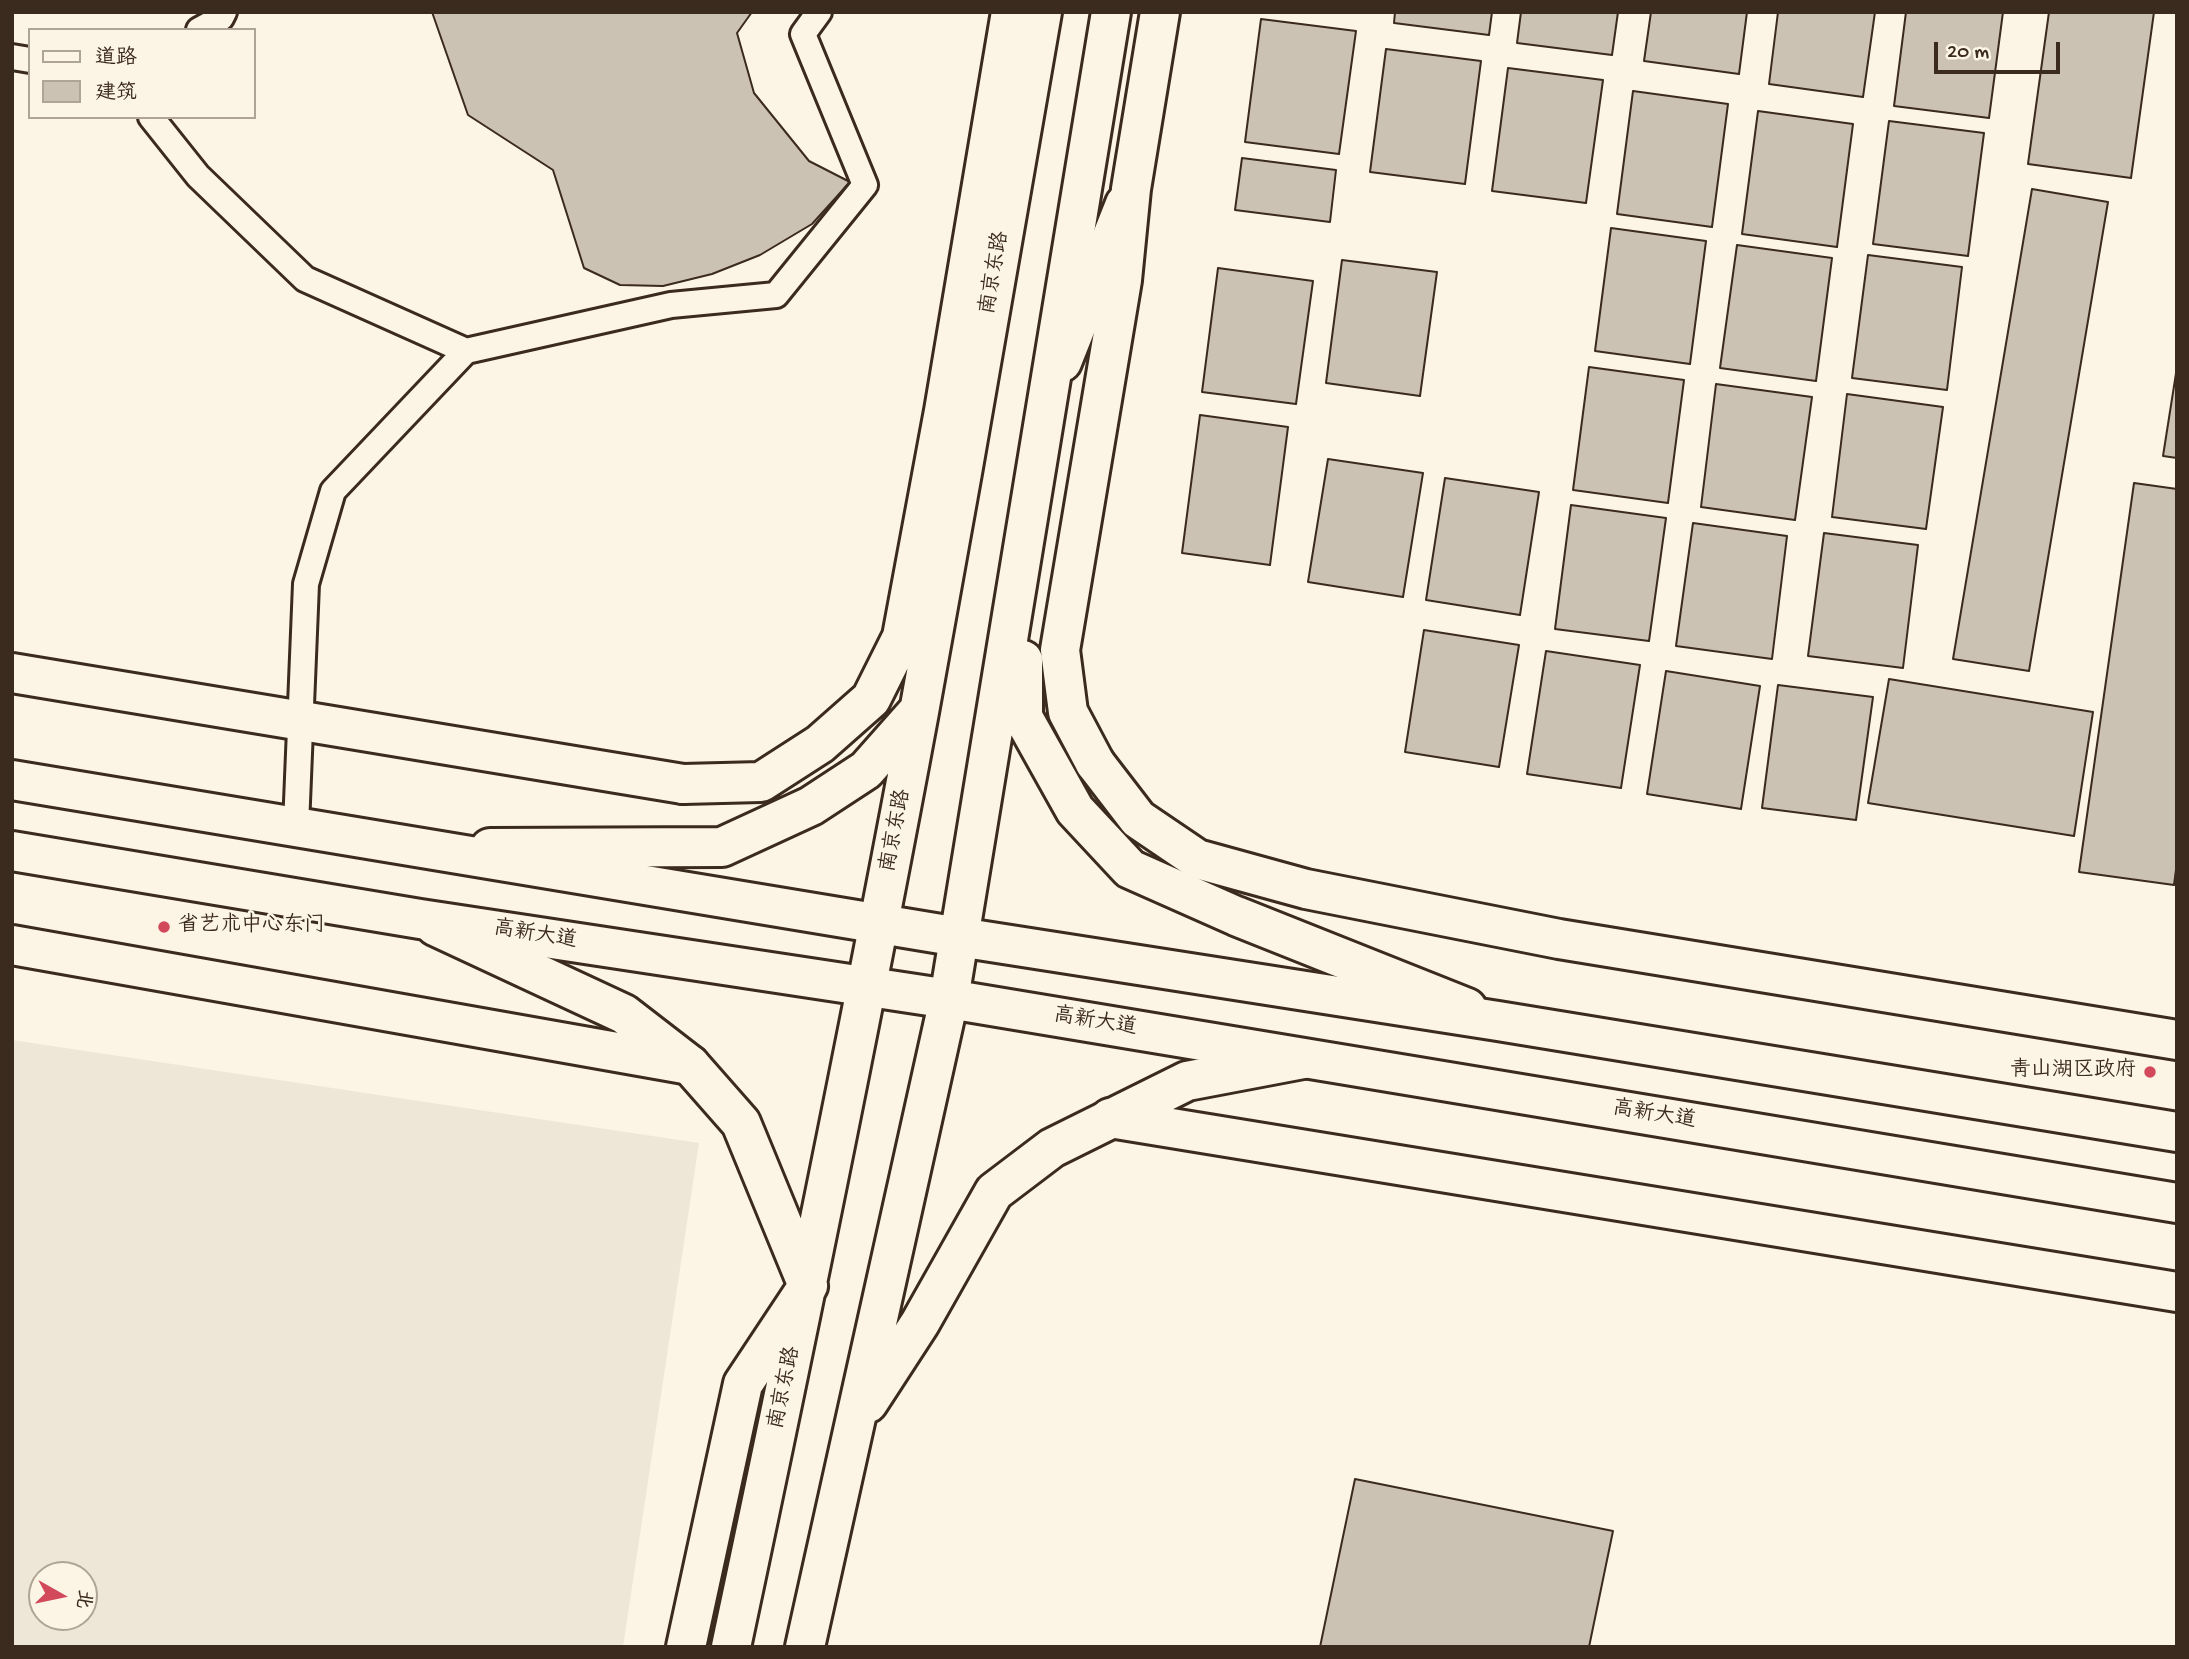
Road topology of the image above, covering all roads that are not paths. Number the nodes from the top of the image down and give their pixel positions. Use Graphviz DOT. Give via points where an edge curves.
graph roads {
  1 [pos="224,12"];
  2 [pos="819,12"];
  3 [pos="1011,12"];
  4 [pos="1042,12"];
  5 [pos="1111,12"];
  6 [pos="1160,12"];
  7 [pos="203,28"];
  8 [pos="153,119"];
  9 [pos="1131,189"];
  10 [pos="466,351"];
  11 [pos="1048,397"];
  12 [pos="1023,546"];
  13 [pos="12,673"];
  14 [pos="920,708"];
  15 [pos="301,721"];
  16 [pos="12,780"];
  17 [pos="296,826"];
  18 [pos="434,849"];
  19 [pos="12,851"];
  20 [pos="420,919"];
  21 [pos="879,923"];
  22 [pos="959,937"];
  23 [pos="12,945"];
  24 [pos="867,986"];
  25 [pos="949,999"];
  26 [pos="1498,1021"];
  27 [pos="2177,1040"];
  28 [pos="1307,1059"];
  29 [pos="690,1065"];
  30 [pos="1110,1118"];
  31 [pos="2177,1132"];
  32 [pos="2177,1203"];
  33 [pos="808,1286"];
  34 [pos="2177,1292"];
  35 [pos="855,1422"];
  36 [pos="686,1647"];
  37 [pos="731,1647"];
  38 [pos="805,1647"];
  1 -- 7 [label="lane"];
  2 -- 10 [label="lane" via="803,34 864,185 776,295 671,305"];
  3 -- 15 [label="main road" via="902,637 871,699 820,744 761,782 683,784"];
  4 -- 14 [label="main road, 南京东路"];
  5 -- 11 [label="main road"];
  6 -- 9 [label="main road"];
  8 -- 10 [label="lane" via="198,176 305,279"];
  9 -- 11 [label="main road"];
  9 -- 27 [label="main road" via="1122,280 1060,650 1068,712 1095,763 1138,819 1197,859 1306,889 1559,939"];
  10 -- 15 [label="lane" via="333,491 306,584"];
  11 -- 12 [label="main road"];
  12 -- 22 [label="main road"];
  12 -- 26 [label="main road" via="1023,717 1075,810 1130,869"];
  13 -- 15 [label="main road"];
  14 -- 18 [label="main road" via="866,770 811,806 722,847"];
  14 -- 21 [label="main road, 南京东路"];
  15 -- 17 [label="lane"];
  16 -- 17 [label="main road"];
  17 -- 18 [label="main road"];
  18 -- 21 [label="main road"];
  19 -- 20 [label="main road, 高新大道"];
  20 -- 24 [label="main road, 高新大道"];
  20 -- 29 [label="main road" via="624,1014"];
  21 -- 22 [label="main road"];
  21 -- 24 [label="main road, 南京东路"];
  22 -- 25 [label="main road"];
  22 -- 26 [label="main road"];
  23 -- 29 [label="main road"];
  24 -- 25 [label="main road, 高新大道"];
  24 -- 33 [label="main road, 南京东路"];
  25 -- 28 [label="main road, 高新大道"];
  25 -- 35 [label="main road"];
  26 -- 31 [label="main road"];
  28 -- 30 [label="main road" via="1187,1081"];
  28 -- 32 [label="main road, 高新大道"];
  29 -- 33 [label="main road" via="741,1124"];
  30 -- 34 [label="main road"];
  30 -- 35 [label="main road" via="1052,1148 994,1192 920,1323"];
  33 -- 36 [label="main road" via="743,1384"];
  33 -- 37 [label="main road, 南京东路"];
  35 -- 38 [label="main road"];
}
